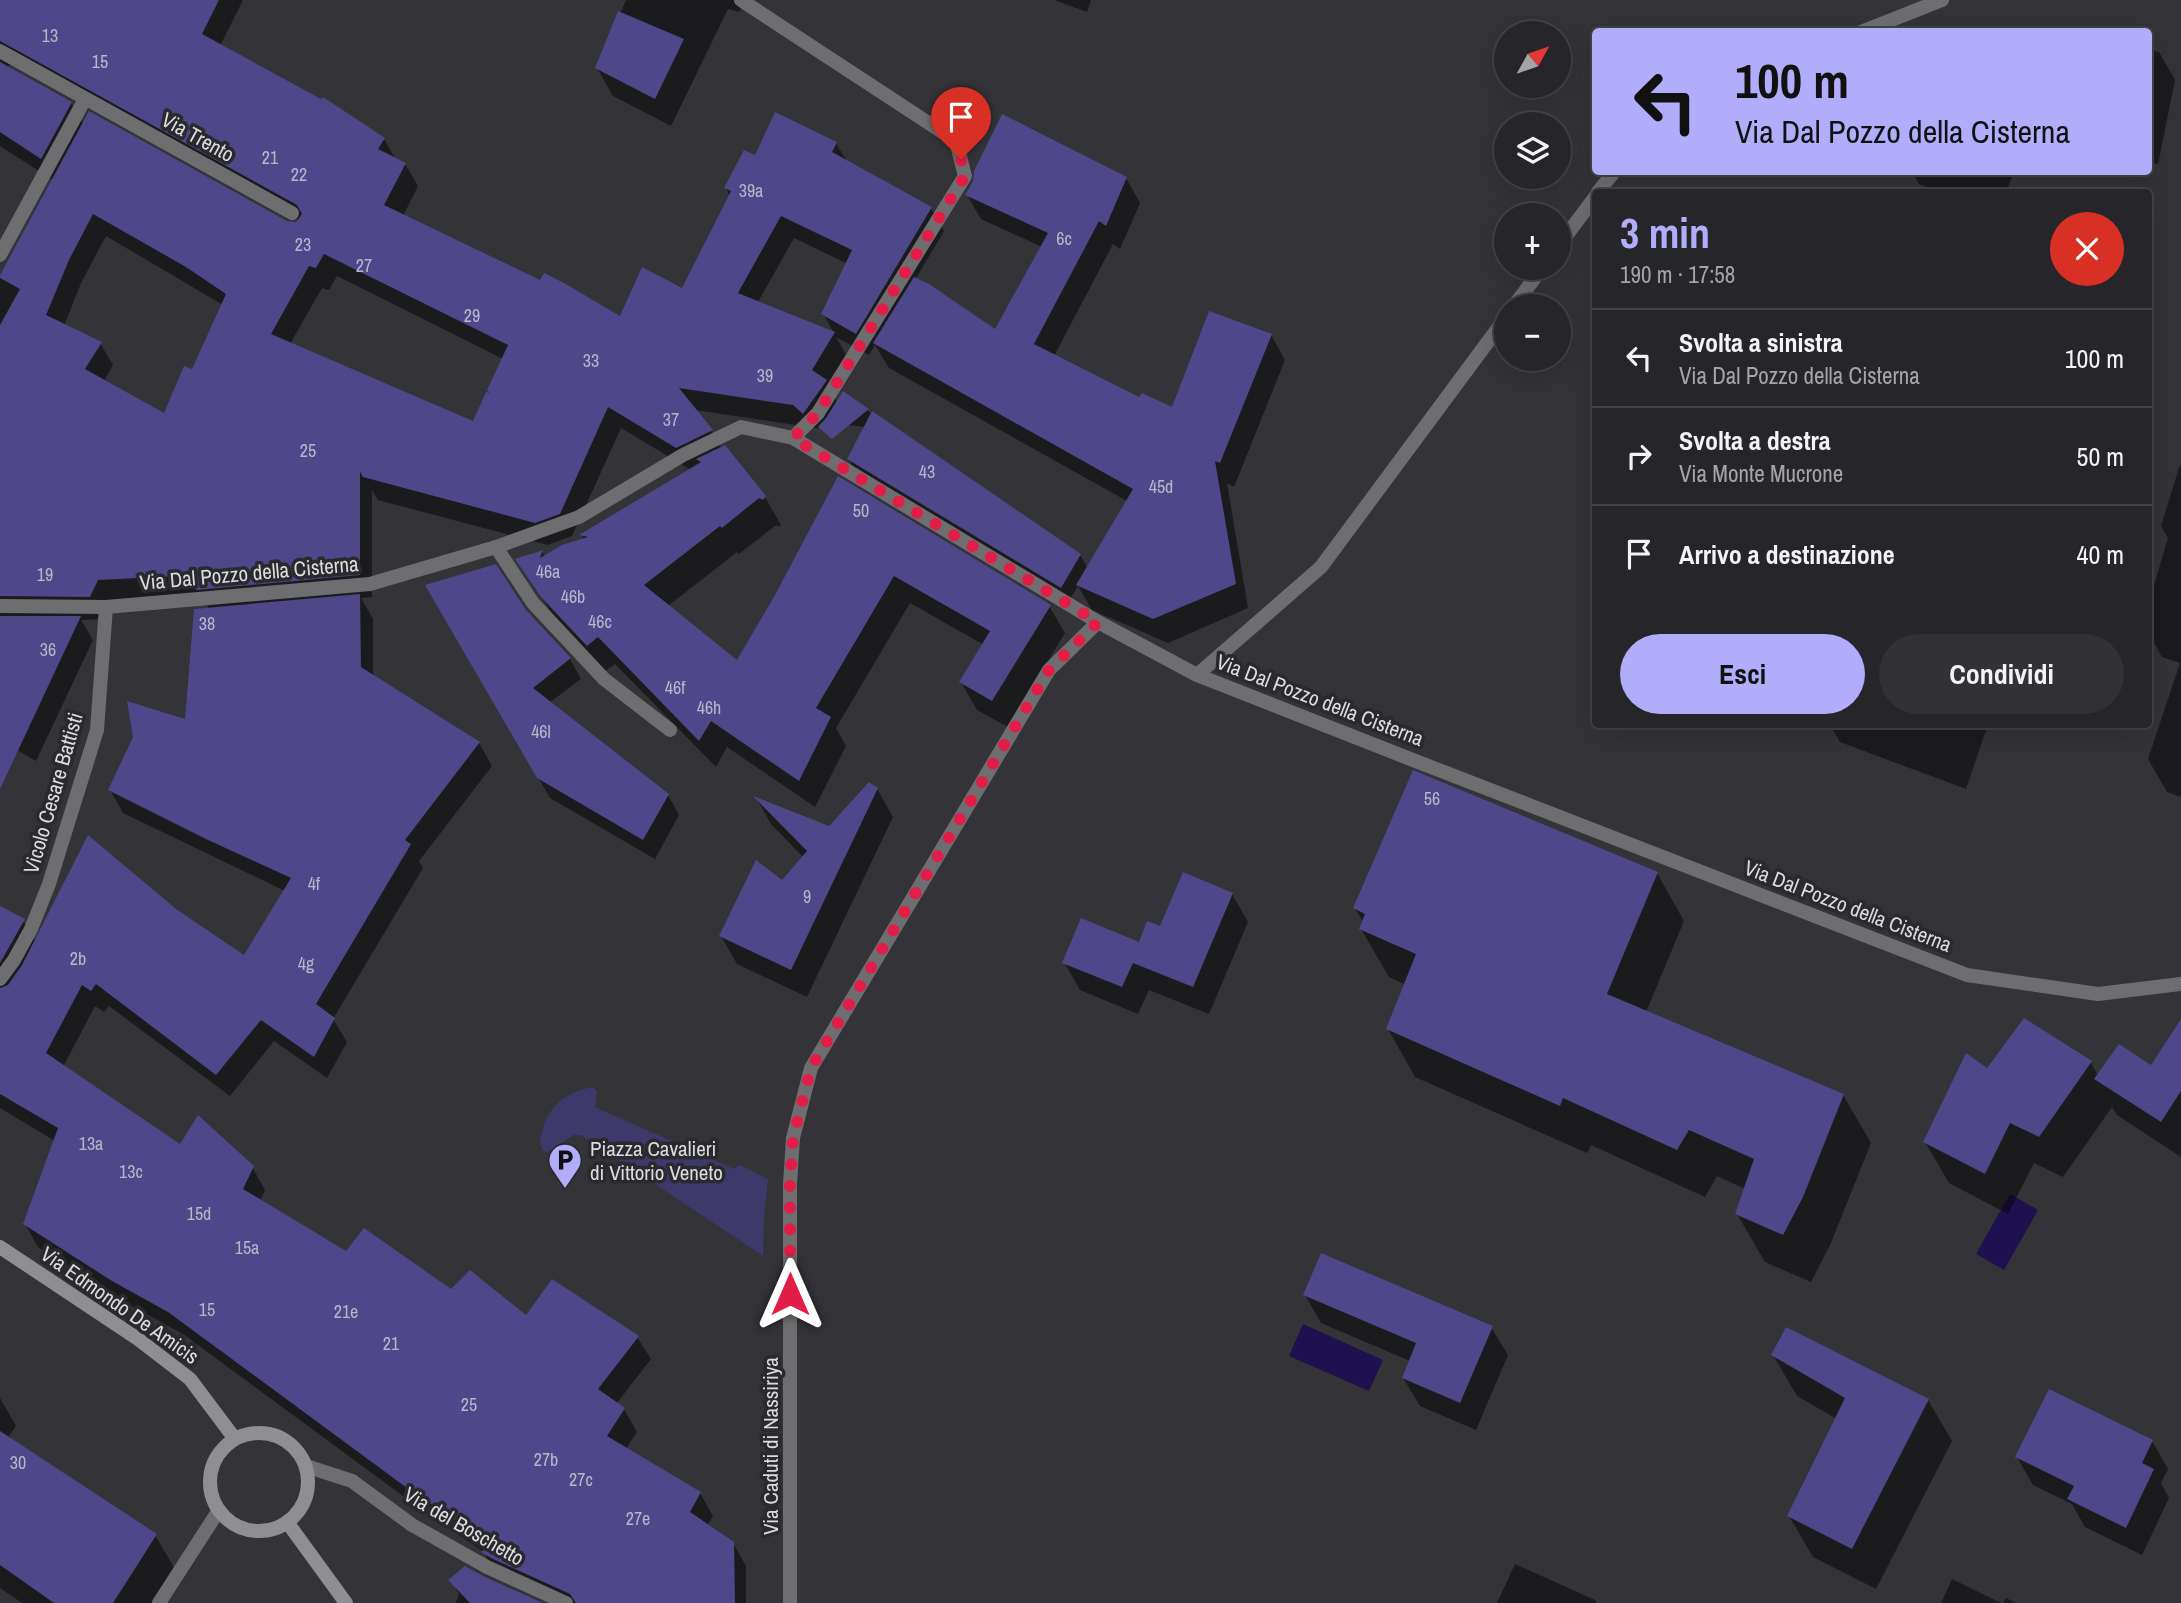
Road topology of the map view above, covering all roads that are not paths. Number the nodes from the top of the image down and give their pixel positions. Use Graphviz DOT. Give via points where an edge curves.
graph roads {
  1 [pos="741,0"];
  2 [pos="1942,0"];
  3 [pos="1871,28"];
  4 [pos="0,51"];
  5 [pos="85,99"];
  6 [pos="1612,175"];
  7 [pos="1601,189"];
  8 [pos="1592,201"];
  9 [pos="292,213"];
  10 [pos="1571,229"];
  11 [pos="0,255"];
  12 [pos="1494,334"];
  13 [pos="793,438"];
  14 [pos="496,547"];
  15 [pos="0,606"];
  16 [pos="106,607"];
  17 [pos="1098,622"];
  18 [pos="1197,675"];
  19 [pos="670,730"];
  20 [pos="0,979"];
  21 [pos="2181,984"];
  22 [pos="0,1247"];
  23 [pos="235,1439"];
  24 [pos="306,1466"];
  25 [pos="219,1510"];
  26 [pos="288,1522"];
  27 [pos="159,1603"];
  28 [pos="346,1603"];
  29 [pos="566,1603"];
  30 [pos="790,1603"];
  1 -- 13 [label="street" via="956,141 965,176 818,413"];
  2 -- 3 [label="street"];
  4 -- 5 [label="street, Via Trento"];
  5 -- 9 [label="street, Via Trento"];
  5 -- 11 [label="street"];
  6 -- 7 [label="street"];
  8 -- 10 [label="street"];
  12 -- 18 [label="street" via="1321,567"];
  13 -- 14 [label="street, Via Dal Pozzo della Cisterna" via="741,427 683,455 579,517"];
  13 -- 17 [label="street, Via Dal Pozzo della Cisterna"];
  14 -- 16 [label="street, Via Dal Pozzo della Cisterna" via="370,584"];
  14 -- 19 [label="street" via="533,603 604,680"];
  15 -- 16 [label="street, Via Dal Pozzo della Cisterna"];
  16 -- 20 [label="street, Vicolo Cesare Battisti" via="97,730 49,884 31,929"];
  17 -- 18 [label="street, Via Dal Pozzo della Cisterna"];
  17 -- 30 [label="street, Via Caduti di Nassiriya" via="1049,670 811,1068 793,1138 790,1184"];
  18 -- 21 [label="street, Via Dal Pozzo della Cisterna" via="1967,975 2098,994"];
  22 -- 23 [label="street, Via Edmondo De Amicis" via="190,1379"];
  23 -- 24 [label="street" via="268,1433 298,1451"];
  23 -- 25 [label="street" via="222,1449 210,1479"];
  24 -- 26 [label="street" via="306,1497"];
  24 -- 29 [label="street, Via del Boschetto" via="352,1481 412,1525 487,1567"];
  25 -- 26 [label="street" via="233,1524 251,1531 270,1530"];
  25 -- 27 [label="street"];
  26 -- 28 [label="street"];
}
